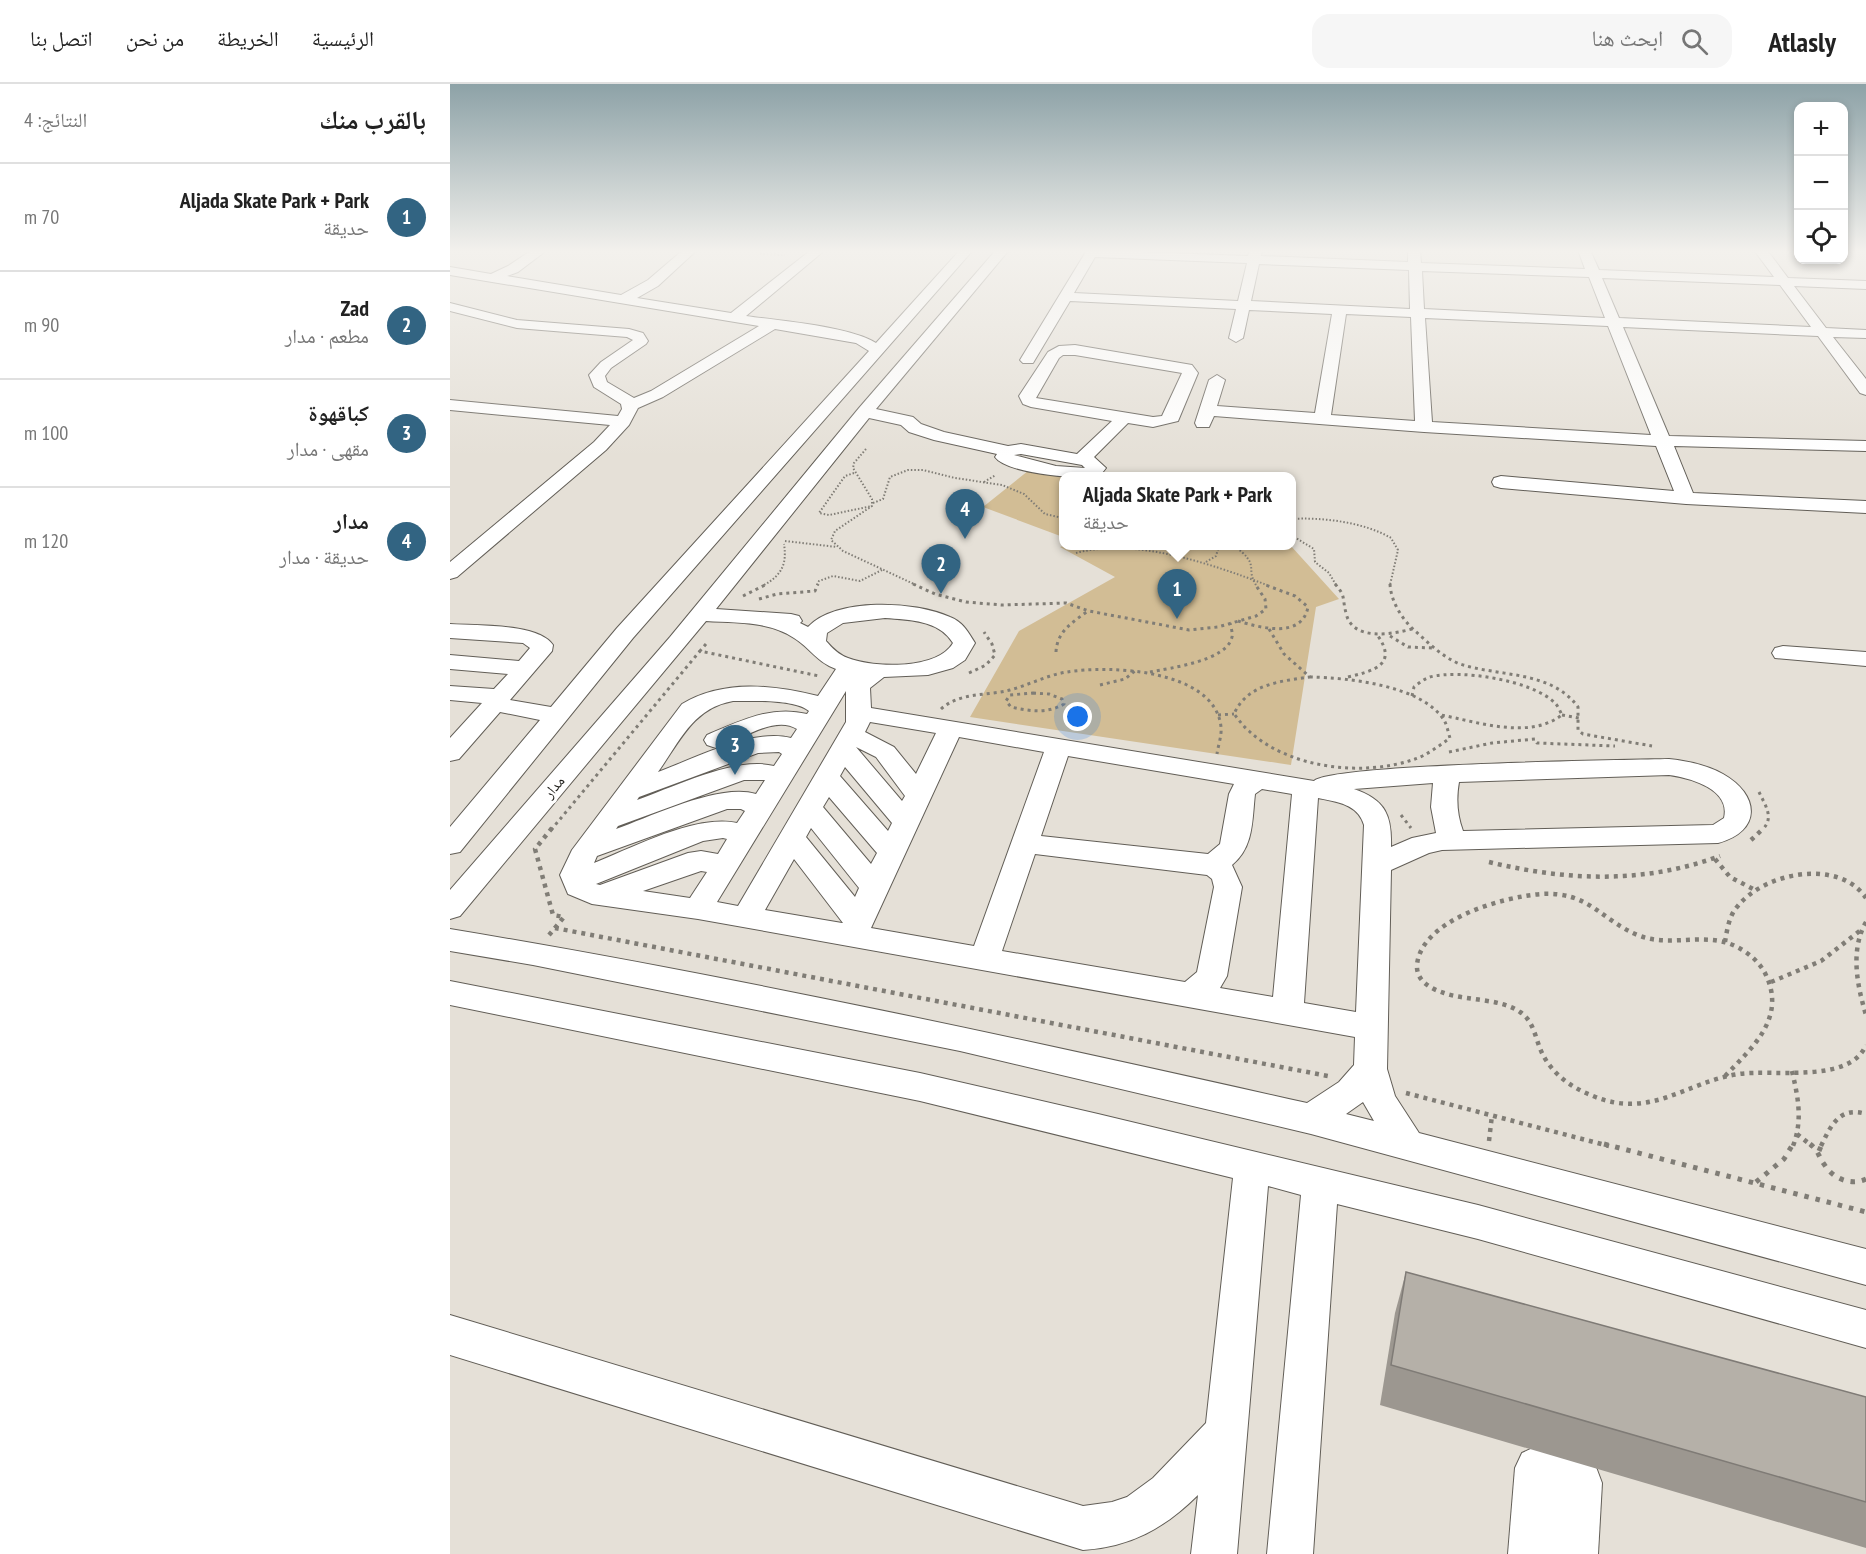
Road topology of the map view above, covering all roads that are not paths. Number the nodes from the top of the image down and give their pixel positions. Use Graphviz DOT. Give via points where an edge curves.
graph roads {
  1 [pos="496,319"];
  2 [pos="738,319"];
  3 [pos="904,319"];
  4 [pos="945,319"];
  5 [pos="1052,319"];
  6 [pos="1241,319"];
  7 [pos="1339,319"];
  8 [pos="1417,319"];
  9 [pos="1539,319"];
  10 [pos="1612,319"];
  11 [pos="1812,319"];
  12 [pos="1613,322"];
  13 [pos="773,324"];
  14 [pos="895,329"];
  15 [pos="1822,332"];
  16 [pos="1866,333"];
  17 [pos="843,336"];
  18 [pos="1236,338"];
  19 [pos="878,350"];
  20 [pos="1028,360"];
  21 [pos="1217,380"];
  22 [pos="1866,390"];
  23 [pos="450,405"];
  24 [pos="630,405"];
  25 [pos="1124,417"];
  26 [pos="860,418"];
  27 [pos="1322,419"];
  28 [pos="623,421"];
  29 [pos="1424,427"];
  30 [pos="1662,440"];
  31 [pos="1866,446"];
  32 [pos="1011,456"];
  33 [pos="1089,470"];
  34 [pos="990,479"];
  35 [pos="1501,482"];
  36 [pos="1686,498"];
  37 [pos="1866,507"];
  38 [pos="458,560"];
  39 [pos="450,573"];
  40 [pos="699,614"];
  41 [pos="835,618"];
  42 [pos="774,621"];
  43 [pos="450,630"];
  44 [pos="814,643"];
  45 [pos="1783,653"];
  46 [pos="1866,659"];
  47 [pos="450,662"];
  48 [pos="849,666"];
  49 [pos="526,669"];
  50 [pos="878,671"];
  51 [pos="450,693"];
  52 [pos="497,700"];
  53 [pos="556,715"];
  54 [pos="816,718"];
  55 [pos="940,726"];
  56 [pos="460,729"];
  57 [pos="851,732"];
  58 [pos="1059,745"];
  59 [pos="796,751"];
  60 [pos="450,753"];
  61 [pos="650,764"];
  62 [pos="1449,774"];
  63 [pos="780,776"];
  64 [pos="827,778"];
  65 [pos="1257,780"];
  66 [pos="1306,788"];
  67 [pos="630,791"];
  68 [pos="919,796"];
  69 [pos="760,808"];
  70 [pos="809,808"];
  71 [pos="609,820"];
  72 [pos="906,822"];
  73 [pos="744,834"];
  74 [pos="792,838"];
  75 [pos="1453,840"];
  76 [pos="1024,843"];
  77 [pos="450,844"];
  78 [pos="586,850"];
  79 [pos="892,853"];
  80 [pos="1210,864"];
  81 [pos="724,865"];
  82 [pos="1376,865"];
  83 [pos="575,881"];
  84 [pos="875,888"];
  85 [pos="602,896"];
  86 [pos="450,909"];
  87 [pos="698,909"];
  88 [pos="746,918"];
  89 [pos="855,930"];
  90 [pos="450,940"];
  91 [pos="984,960"];
  92 [pos="450,993"];
  93 [pos="1186,996"];
  94 [pos="1287,1013"];
  95 [pos="1371,1028"];
  96 [pos="1368,1079"];
  97 [pos="1311,1119"];
  98 [pos="1407,1144"];
  99 [pos="1252,1168"];
  100 [pos="1320,1184"];
  101 [pos="1866,1268"];
  102 [pos="1866,1329"];
  103 [pos="450,1335"];
  104 [pos="1226,1433"];
  105 [pos="1214,1554"];
  106 [pos="1290,1554"];
  107 [pos="1531,1554"];
  108 [pos="1575,1554"];
  1 -- 24 [label="street" via="638,336 640,343 597,375 600,384"];
  2 -- 13 [label="street"];
  3 -- 14 [label="street"];
  4 -- 26 [label="street, مدار"];
  5 -- 20 [label="street"];
  6 -- 18 [label="street"];
  7 -- 27 [label="street"];
  8 -- 29 [label="street"];
  9 -- 12 [label="street"];
  10 -- 12 [label="street"];
  11 -- 15 [label="street"];
  12 -- 15 [label="street"];
  12 -- 30 [label="street"];
  13 -- 17 [label="street"];
  13 -- 24 [label="street" via="657,394"];
  14 -- 17 [label="street"];
  14 -- 19 [label="street"];
  15 -- 16 [label="street"];
  15 -- 22 [label="street"];
  17 -- 19 [label="street"];
  19 -- 53 [label="street"];
  21 -- 27 [label="street" via="1205,417"];
  23 -- 28 [label="street"];
  24 -- 28 [label="street"];
  25 -- 25 [label="street" via="1158,422 1171,419 1189,369 1064,351 1053,355 1027,396 1037,404"];
  25 -- 33 [label="street"];
  26 -- 32 [label="street" via="915,428"];
  26 -- 40 [label="street, مدار"];
  27 -- 29 [label="street"];
  28 -- 38 [label="street" via="600,446"];
  29 -- 30 [label="street"];
  30 -- 31 [label="street"];
  30 -- 36 [label="street"];
  32 -- 33 [label="street" via="1021,449"];
  32 -- 34 [label="street"];
  35 -- 36 [label="street"];
  36 -- 37 [label="street"];
  38 -- 39 [label="street"];
  40 -- 42 [label="street"];
  40 -- 86 [label="street, مدار"];
  41 -- 42 [label="street"];
  41 -- 44 [label="street" via="816,632"];
  41 -- 50 [label="street" via="906,613 942,622 964,643 947,662"];
  42 -- 44 [label="street" via="793,628"];
  43 -- 49 [label="street" via="536,640 542,645 541,651"];
  44 -- 48 [label="street" via="831,658"];
  45 -- 46 [label="street"];
  47 -- 49 [label="street"];
  48 -- 50 [label="street"];
  48 -- 54 [label="street"];
  49 -- 52 [label="street"];
  50 -- 57 [label="street" via="858,688"];
  51 -- 52 [label="street"];
  52 -- 53 [label="street" via="521,710"];
  52 -- 56 [label="street"];
  53 -- 77 [label="street"];
  54 -- 59 [label="street"];
  54 -- 61 [label="street" via="774,719"];
  54 -- 61 [label="street" via="813,702 741,693 713,696 691,709"];
  55 -- 57 [label="street"];
  55 -- 58 [label="street"];
  55 -- 68 [label="street"];
  56 -- 60 [label="street"];
  57 -- 64 [label="street"];
  57 -- 68 [label="street" via="885,752"];
  57 -- 72 [label="street"];
  58 -- 65 [label="street"];
  58 -- 76 [label="street"];
  59 -- 63 [label="street"];
  59 -- 67 [label="street" via="774,743 755,745"];
  61 -- 67 [label="street"];
  62 -- 66 [label="street" via="1354,780"];
  62 -- 75 [label="street" via="1443,806"];
  62 -- 75 [label="street" via="1681,768 1724,786 1736,801 1740,815 1733,827 1707,836"];
  63 -- 69 [label="street"];
  63 -- 71 [label="street" via="763,771 741,772"];
  64 -- 70 [label="street"];
  64 -- 79 [label="street"];
  65 -- 66 [label="street"];
  65 -- 80 [label="street" via="1242,794 1233,849 1225,858"];
  66 -- 82 [label="street" via="1353,797 1371,809 1378,825"];
  66 -- 94 [label="street"];
  67 -- 71 [label="street"];
  68 -- 72 [label="street"];
  69 -- 73 [label="street"];
  69 -- 78 [label="street" via="746,800 724,800"];
  70 -- 74 [label="street"];
  70 -- 84 [label="street"];
  71 -- 78 [label="street"];
  72 -- 79 [label="street"];
  73 -- 81 [label="street"];
  73 -- 83 [label="street" via="723,829 699,832"];
  74 -- 88 [label="street"];
  74 -- 89 [label="street"];
  75 -- 82 [label="street" via="1422,845"];
  76 -- 80 [label="street"];
  76 -- 91 [label="street"];
  78 -- 83 [label="street" via="576,868"];
  79 -- 84 [label="street"];
  80 -- 93 [label="street" via="1228,881 1216,957 1208,982"];
  81 -- 85 [label="street" via="688,863"];
  81 -- 87 [label="street"];
  82 -- 95 [label="street"];
  83 -- 85 [label="street" via="584,891"];
  84 -- 89 [label="street"];
  85 -- 87 [label="street"];
  87 -- 88 [label="street"];
  88 -- 89 [label="street"];
  89 -- 91 [label="street"];
  90 -- 97 [label="street" via="960,1038"];
  91 -- 93 [label="street"];
  92 -- 99 [label="street" via="920,1087"];
  93 -- 94 [label="street"];
  94 -- 95 [label="street"];
  95 -- 96 [label="street"];
  96 -- 97 [label="street"];
  96 -- 98 [label="street" via="1386,1115"];
  97 -- 98 [label="street"];
  98 -- 101 [label="street"];
  99 -- 100 [label="street"];
  99 -- 104 [label="street"];
  100 -- 102 [label="street" via="1478,1222"];
  100 -- 106 [label="street"];
  103 -- 104 [label="street" via="1083,1528 1106,1527 1146,1512"];
  104 -- 105 [label="street"];
  107 -- 108 [label="street" via="1537,1468 1580,1483"];
}
